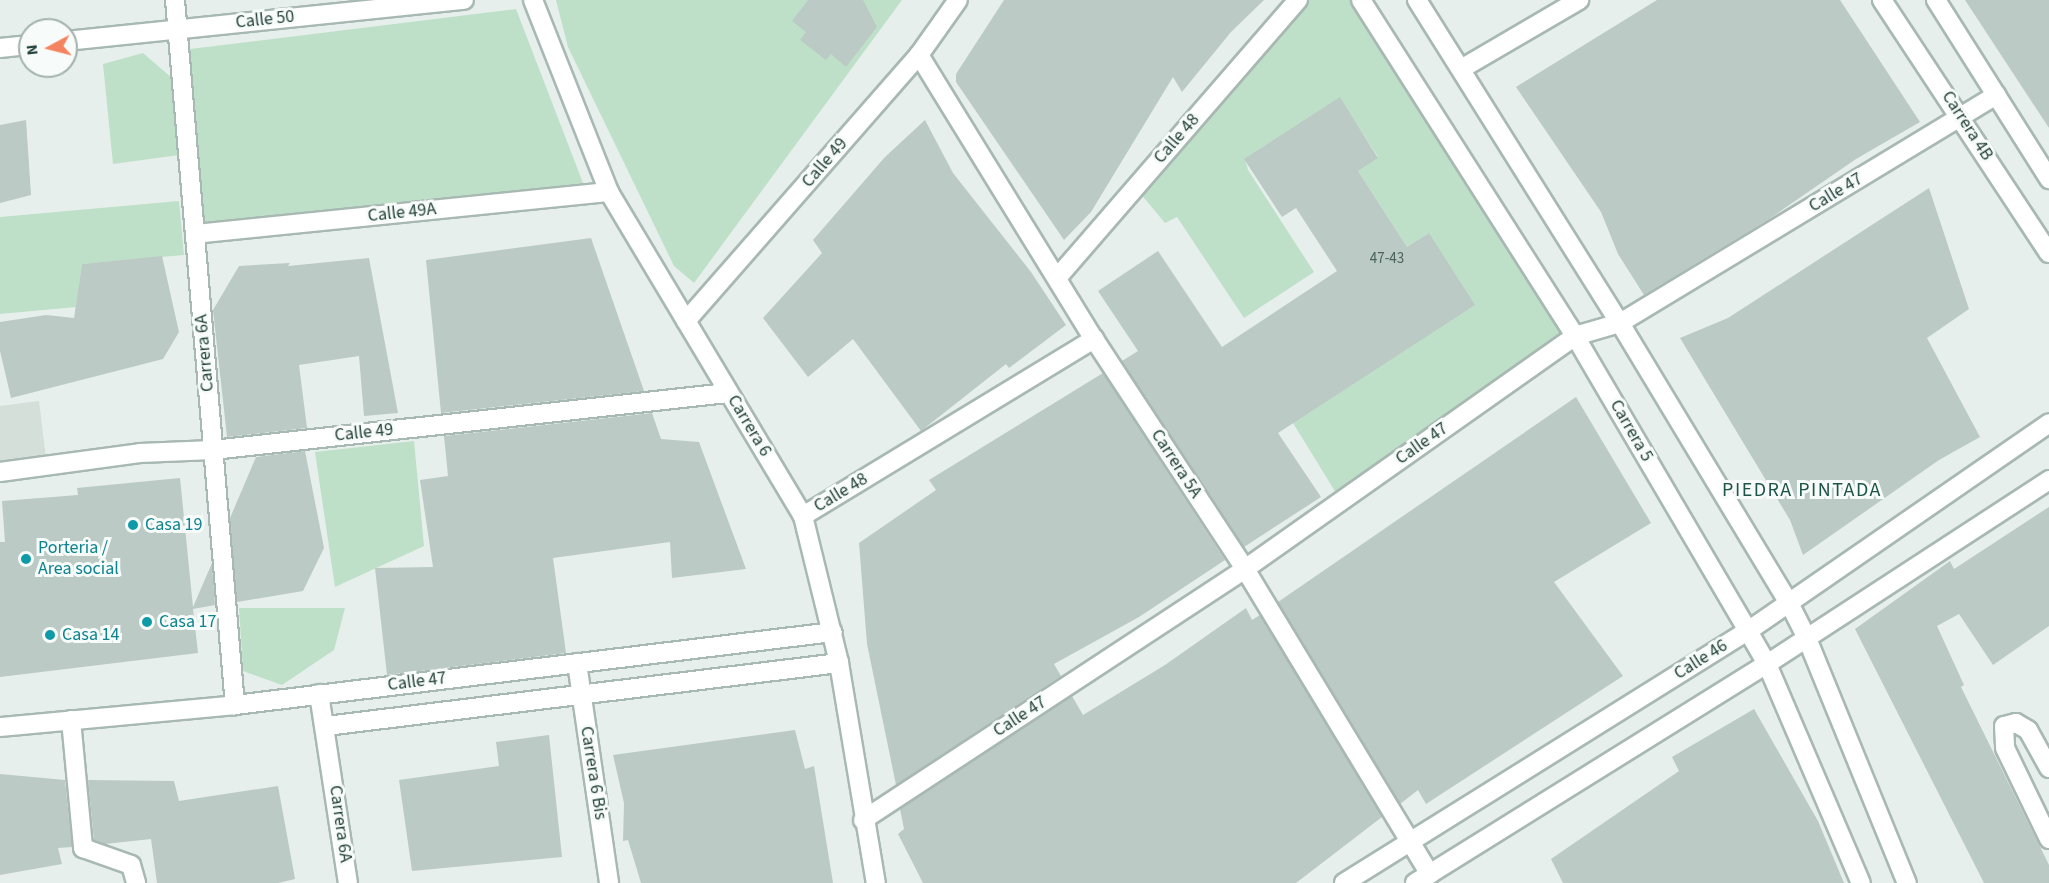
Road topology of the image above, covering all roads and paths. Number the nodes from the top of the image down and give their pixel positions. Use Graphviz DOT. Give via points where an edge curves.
graph roads {
  1 [pos="175,0"];
  2 [pos="464,0"];
  3 [pos="533,0"];
  4 [pos="957,0"];
  5 [pos="1298,0"];
  6 [pos="1361,0"];
  7 [pos="1417,0"];
  8 [pos="1579,0"];
  9 [pos="1882,0"];
  10 [pos="1936,0"];
  11 [pos="177,28"];
  12 [pos="78,40"];
  13 [pos="18,46"];
  14 [pos="0,48"];
  15 [pos="919,56"];
  16 [pos="1461,69"];
  17 [pos="1996,95"];
  18 [pos="1962,116"];
  19 [pos="2049,179"];
  20 [pos="609,192"];
  21 [pos="195,234"];
  22 [pos="2049,254"];
  23 [pos="1057,278"];
  24 [pos="686,321"];
  25 [pos="1620,323"];
  26 [pos="1575,336"];
  27 [pos="1094,339"];
  28 [pos="728,393"];
  29 [pos="2049,423"];
  30 [pos="213,450"];
  31 [pos="0,472"];
  32 [pos="2049,480"];
  33 [pos="803,516"];
  34 [pos="1245,568"];
  35 [pos="1788,602"];
  36 [pos="1748,631"];
  37 [pos="833,632"];
  38 [pos="1806,636"];
  39 [pos="578,663"];
  40 [pos="839,663"];
  41 [pos="1767,664"];
  42 [pos="319,694"];
  43 [pos="581,696"];
  44 [pos="235,705"];
  45 [pos="71,720"];
  46 [pos="0,726"];
  47 [pos="326,726"];
  48 [pos="2049,768"];
  49 [pos="863,820"];
  50 [pos="2049,838"];
  51 [pos="1410,842"];
  52 [pos="1423,878"];
  53 [pos="136,883"];
  54 [pos="348,883"];
  55 [pos="609,883"];
  56 [pos="876,883"];
  57 [pos="1344,883"];
  58 [pos="1861,883"];
  59 [pos="1907,883"];
  1 -- 11 [label="street, Carrera 6A"];
  2 -- 11 [label="street, Calle 50"];
  3 -- 20 [label="street, Carrera 6"];
  4 -- 15 [label="street, Calle 49"];
  5 -- 23 [label="street, Calle 48"];
  6 -- 26 [label="street, Carrera 5"];
  7 -- 16 [label="street"];
  8 -- 16 [label="street"];
  9 -- 18 [label="street, Carrera 4B"];
  10 -- 17 [label="street"];
  11 -- 12 [label="street, Calle 50"];
  11 -- 21 [label="street, Carrera 6A"];
  13 -- 14 [label="street"];
  15 -- 23 [label="street, Carrera 5A"];
  15 -- 24 [label="street, Calle 49"];
  16 -- 25 [label="street"];
  17 -- 18 [label="street, Calle 47"];
  17 -- 19 [label="street"];
  18 -- 22 [label="street, Carrera 4B"];
  18 -- 25 [label="street, Calle 47"];
  20 -- 21 [label="street, Calle 49A"];
  20 -- 24 [label="street, Carrera 6"];
  21 -- 30 [label="street, Carrera 6A"];
  23 -- 27 [label="street, Carrera 5A"];
  24 -- 28 [label="street, Carrera 6"];
  25 -- 26 [label="street, Calle 47"];
  25 -- 35 [label="street"];
  26 -- 34 [label="street, Calle 47"];
  26 -- 36 [label="street, Carrera 5"];
  27 -- 33 [label="street, Calle 48"];
  27 -- 34 [label="street, Carrera 5A"];
  28 -- 30 [label="street, Calle 49"];
  28 -- 33 [label="street, Carrera 6"];
  29 -- 35 [label="street, Calle 46"];
  30 -- 31 [label="street, Calle 49" via="140,453"];
  30 -- 44 [label="street, Carrera 6A"];
  32 -- 38 [label="street"];
  33 -- 37 [label="street, Carrera 6"];
  34 -- 49 [label="street, Calle 47"];
  34 -- 51 [label="street, Carrera 5A"];
  35 -- 36 [label="street, Calle 46"];
  35 -- 38 [label="street"];
  36 -- 41 [label="street, Carrera 5"];
  36 -- 51 [label="street, Calle 46"];
  37 -- 39 [label="street, Calle 47"];
  37 -- 40 [label="street, Carrera 6"];
  38 -- 41 [label="street"];
  38 -- 59 [label="street"];
  39 -- 42 [label="street, Calle 47"];
  39 -- 43 [label="street, Carrera 6 Bis"];
  40 -- 43 [label="street, Calle 47"];
  40 -- 49 [label="street, Carrera 6"];
  41 -- 52 [label="street"];
  41 -- 58 [label="street, Carrera 5"];
  42 -- 44 [label="street, Calle 47"];
  42 -- 47 [label="street, Carrera 6A"];
  43 -- 47 [label="street, Calle 47"];
  43 -- 55 [label="street, Carrera 6 Bis"];
  44 -- 45 [label="street, Calle 47"];
  45 -- 46 [label="street, Calle 47"];
  45 -- 53 [label="street" via="83,848 131,865"];
  47 -- 54 [label="street, Carrera 6A"];
  48 -- 50 [label="street" via="2028,730 2016,723 2004,726 2005,748"];
  49 -- 56 [label="street, Carrera 6"];
  51 -- 52 [label="street, Carrera 5A"];
  51 -- 57 [label="street, Calle 46"];
}
